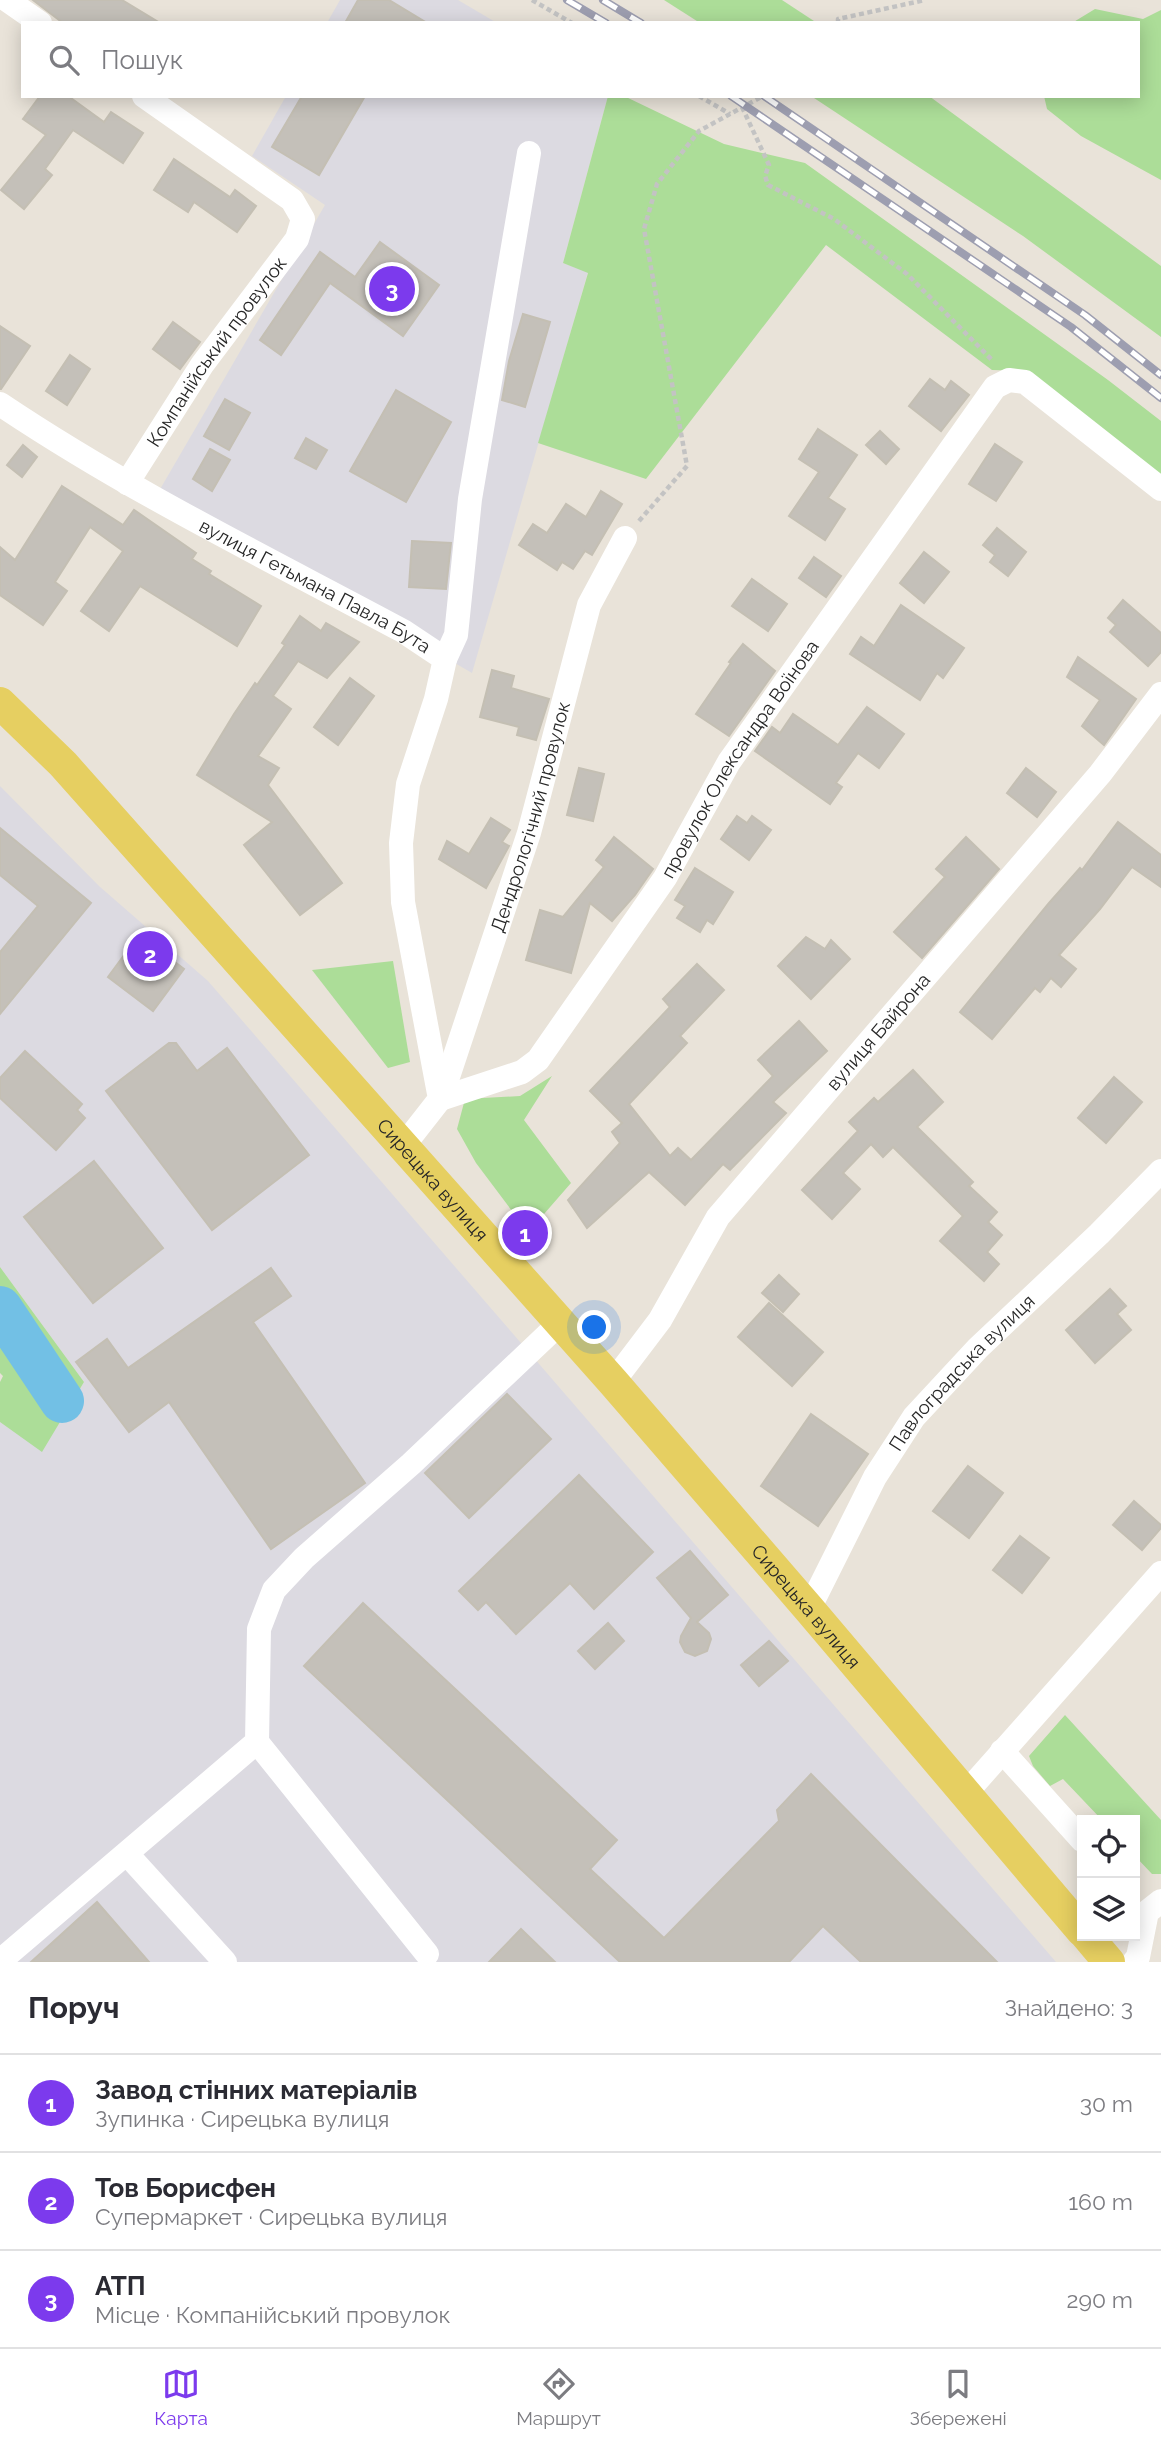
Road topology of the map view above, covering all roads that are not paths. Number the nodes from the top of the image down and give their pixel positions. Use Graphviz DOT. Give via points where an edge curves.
graph roads {
  1 [pos="7,0"];
  2 [pos="37,21"];
  3 [pos="147,98"];
  4 [pos="529,153"];
  5 [pos="0,404"];
  6 [pos="127,483"];
  7 [pos="1161,489"];
  8 [pos="625,538"];
  9 [pos="445,659"];
  10 [pos="1161,694"];
  11 [pos="0,703"];
  12 [pos="440,1099"];
  13 [pos="404,1146"];
  14 [pos="1161,1171"];
  15 [pos="560,1323"];
  16 [pos="613,1382"];
  17 [pos="1161,1573"];
  18 [pos="809,1609"];
  19 [pos="257,1742"];
  20 [pos="1002,1751"];
  21 [pos="964,1794"];
  22 [pos="1077,1834"];
  23 [pos="127,1854"];
  24 [pos="1148,1904"];
  25 [pos="1077,1925"];
  26 [pos="1091,1941"];
  27 [pos="427,1954"];
  28 [pos="0,1961"];
  29 [pos="225,1962"];
  30 [pos="1109,1962"];
  31 [pos="1134,1962"];
  1 -- 2 [label="street"];
  3 -- 6 [label="street, Компанійський провулок" via="292,200 303,219 297,239 202,365"];
  4 -- 9 [label="street" via="470,499 456,635"];
  5 -- 6 [label="street, вулиця Гетьмана Павла Бута"];
  6 -- 9 [label="street, вулиця Гетьмана Павла Бута" via="403,631"];
  7 -- 12 [label="street, провулок Олександра Воїнова" via="1025,382 1009,380 995,387 729,762 665,878 538,1060 522,1072"];
  8 -- 12 [label="street, Дендрологічний провулок" via="589,605 529,832"];
  9 -- 12 [label="street, вулиця Гетьмана Павла Бута" via="408,784 401,843 403,902"];
  10 -- 16 [label="street, вулиця Байрона" via="1100,774 718,1217 660,1320"];
  11 -- 13 [label="main road, Сирецька вулиця" via="64,764"];
  12 -- 13 [label="street"];
  13 -- 15 [label="main road, Сирецька вулиця"];
  14 -- 18 [label="street, Павлоградська вулиця" via="978,1348 914,1417 875,1477"];
  15 -- 16 [label="main road, Сирецька вулиця"];
  15 -- 19 [label="street" via="274,1590 259,1629"];
  16 -- 18 [label="main road, Сирецька вулиця"];
  17 -- 20 [label="street"];
  18 -- 21 [label="main road, Сирецька вулиця"];
  19 -- 23 [label="street"];
  19 -- 27 [label="street"];
  20 -- 21 [label="street"];
  20 -- 22 [label="street"];
  21 -- 25 [label="main road, Сирецька вулиця"];
  23 -- 28 [label="street"];
  23 -- 29 [label="street"];
  24 -- 31 [label="street"];
  26 -- 30 [label="main road"];
}
